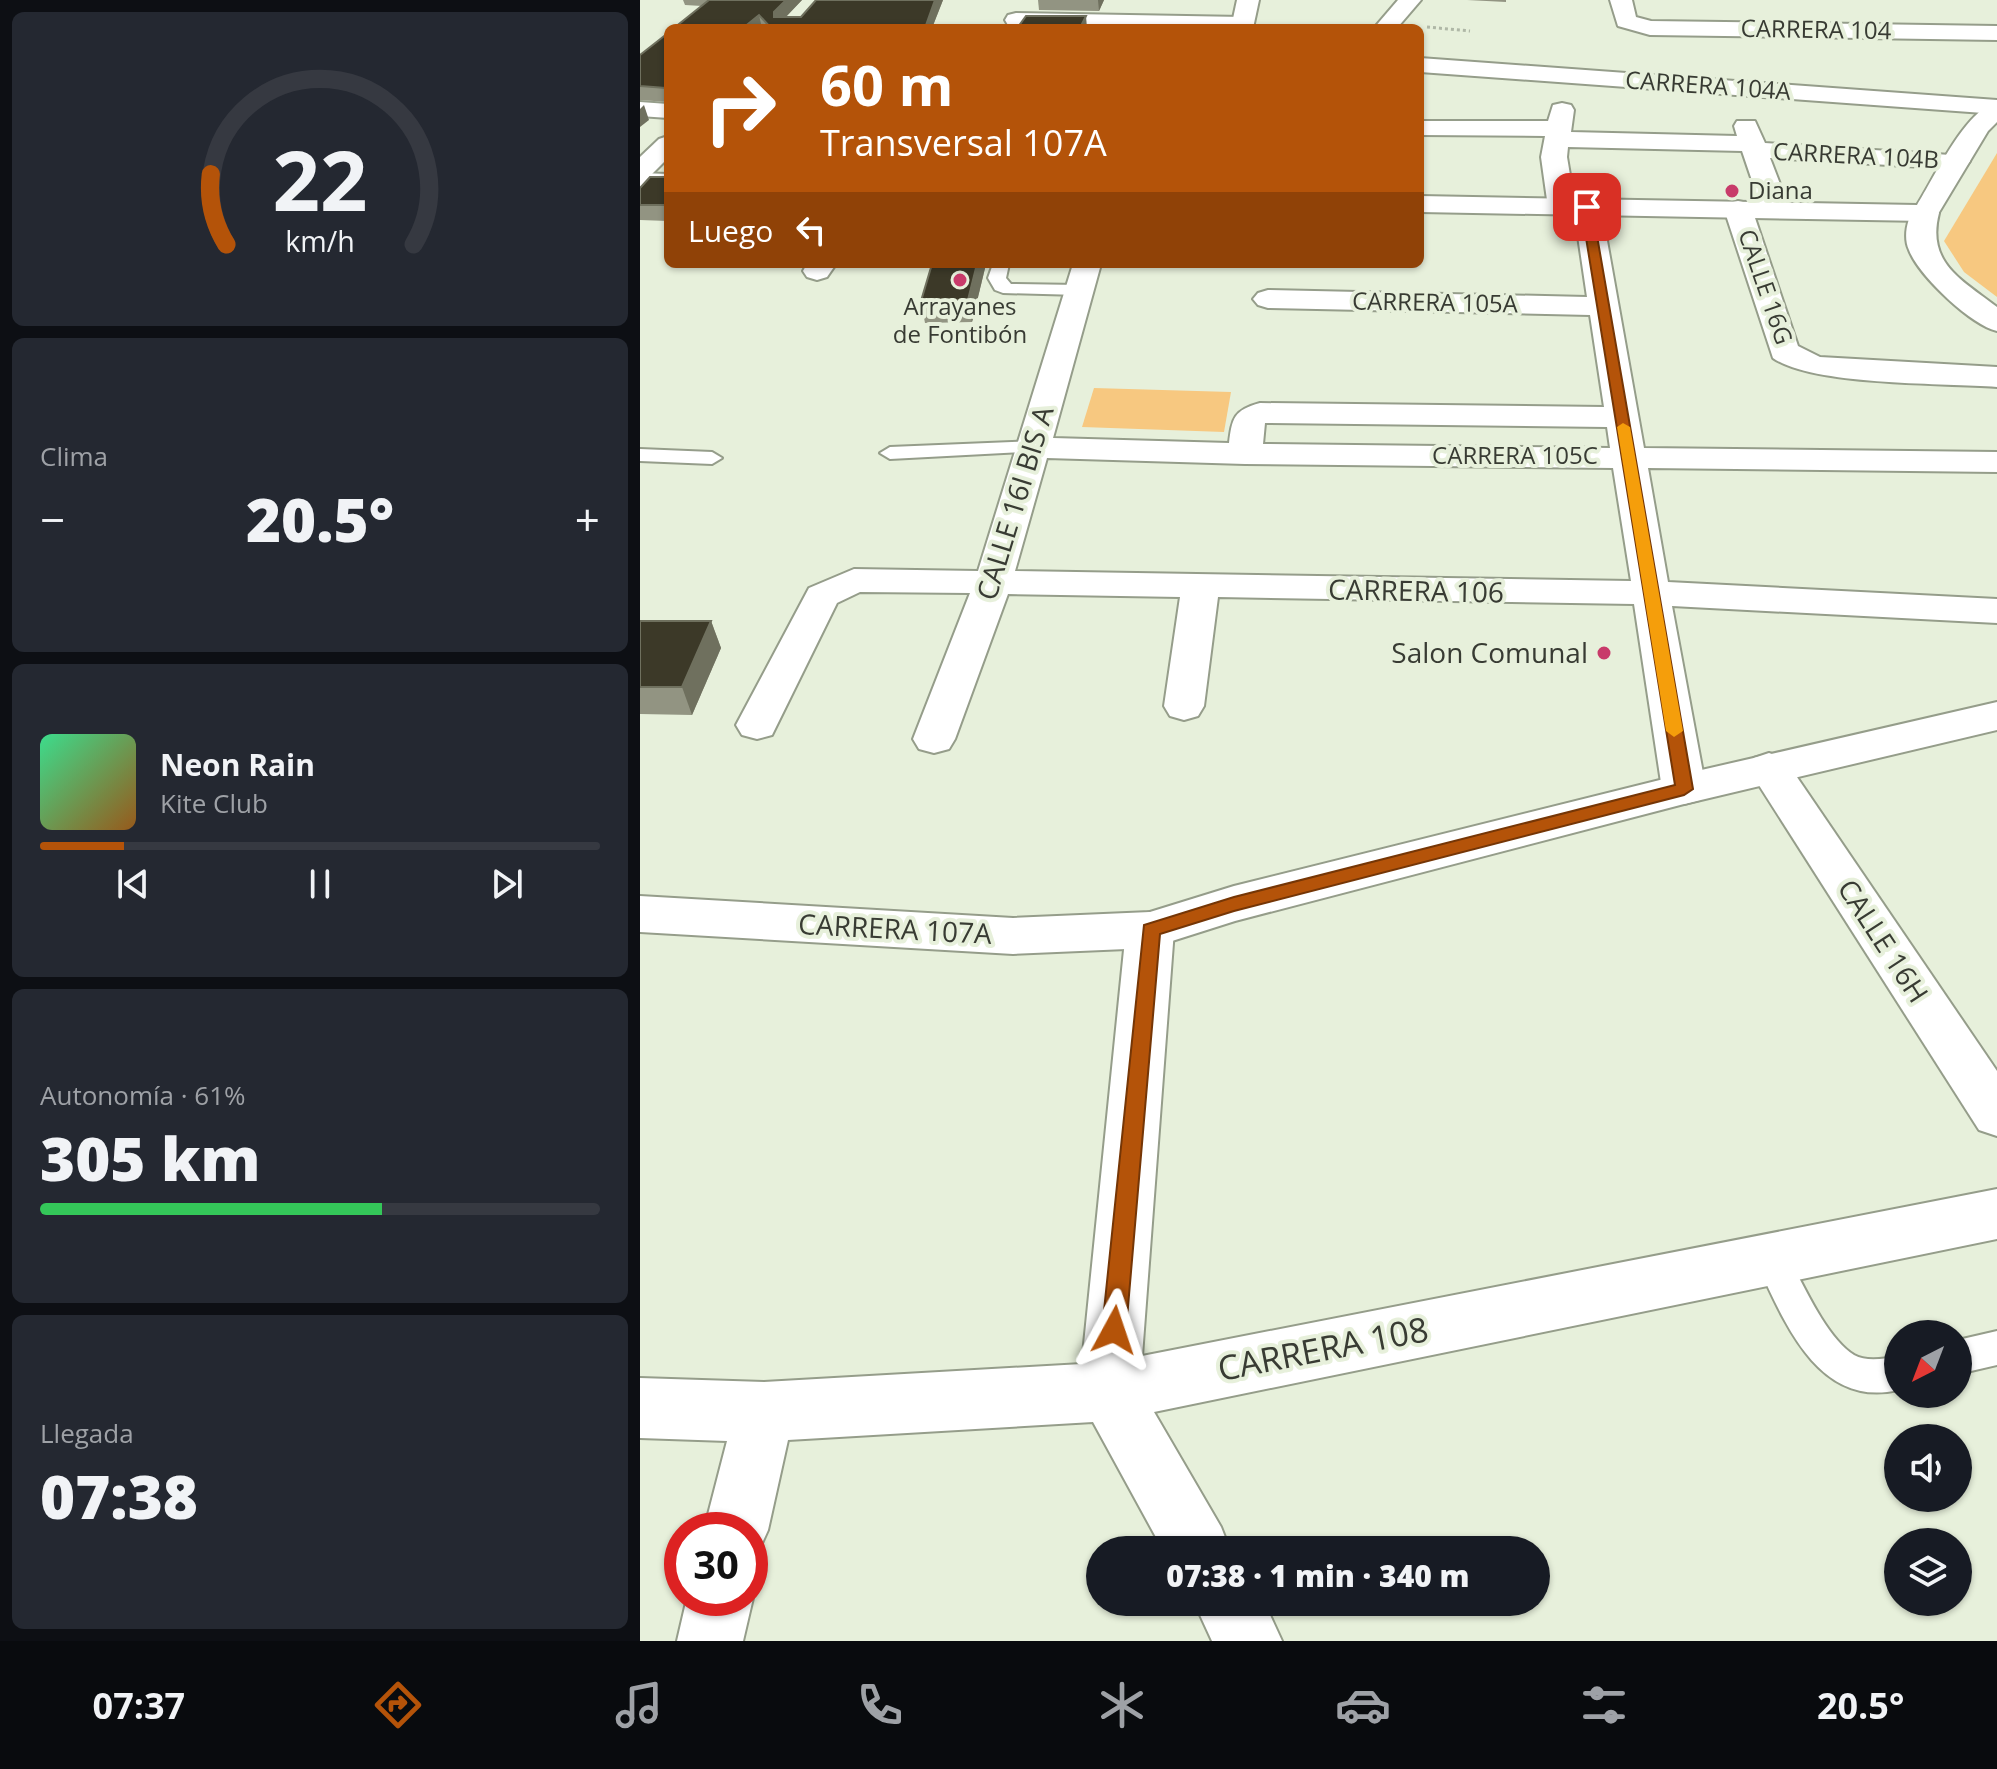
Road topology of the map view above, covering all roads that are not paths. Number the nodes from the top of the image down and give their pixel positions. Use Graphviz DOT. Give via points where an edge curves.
graph roads {
  1 [pos="1032,0"];
  2 [pos="1248,0"];
  3 [pos="1410,0"];
  4 [pos="1621,0"];
  5 [pos="1966,11"];
  6 [pos="1012,24"];
  7 [pos="1243,24"];
  8 [pos="1389,24"];
  9 [pos="1989,32"];
  10 [pos="1997,57"];
  11 [pos="1424,65"];
  12 [pos="1564,76"];
  13 [pos="1732,89"];
  14 [pos="1997,108"];
  15 [pos="640,109"];
  16 [pos="664,111"];
  17 [pos="1424,128"];
  18 [pos="1557,142"];
  19 [pos="1754,147"];
  20 [pos="664,148"];
  21 [pos="1524,156"];
  22 [pos="1957,161"];
  23 [pos="640,171"];
  24 [pos="640,181"];
  25 [pos="664,182"];
  26 [pos="1424,204"];
  27 [pos="1574,207"];
  28 [pos="1738,209"];
  29 [pos="1776,210"];
  30 [pos="1925,213"];
  31 [pos="1000,268"];
  32 [pos="1083,277"];
  33 [pos="1268,299"];
  34 [pos="1602,306"];
  35 [pos="1997,322"];
  36 [pos="1997,377"];
  37 [pos="1622,417"];
  38 [pos="1033,447"];
  39 [pos="890,453"];
  40 [pos="1245,454"];
  41 [pos="640,455"];
  42 [pos="1629,456"];
  43 [pos="712,458"];
  44 [pos="1997,462"];
  45 [pos="993,583"];
  46 [pos="1200,588"];
  47 [pos="1651,593"];
  48 [pos="1997,611"];
  49 [pos="1184,706"];
  50 [pos="1997,716"];
  51 [pos="757,725"];
  52 [pos="934,739"];
  53 [pos="1769,768"];
  54 [pos="1684,789"];
  55 [pos="640,914"];
  56 [pos="1150,930"];
  57 [pos="1997,1114"];
  58 [pos="1997,1214"];
  59 [pos="1772,1259"];
  60 [pos="1997,1348"];
  61 [pos="1972,1354"];
  62 [pos="1884,1377"];
  63 [pos="1109,1392"];
  64 [pos="640,1408"];
  65 [pos="764,1412"];
  66 [pos="740,1512"];
  67 [pos="1190,1536"];
  68 [pos="716,1616"];
  69 [pos="1235,1616"];
  70 [pos="710,1641"];
  71 [pos="1249,1641"];
  1 -- 6 [label="street"];
  2 -- 7 [label="street"];
  3 -- 8 [label="street"];
  4 -- 9 [label="street, CARRERA 104" via="1626,21 1650,28"];
  5 -- 9 [label="street"];
  9 -- 10 [label="street"];
  11 -- 12 [label="street, CARRERA 104A"];
  12 -- 13 [label="street, CARRERA 104A"];
  12 -- 18 [label="street"];
  13 -- 14 [label="street, CARRERA 104A"];
  13 -- 19 [label="street, CALLE 16G"];
  14 -- 22 [label="street"];
  15 -- 16 [label="street"];
  17 -- 18 [label="street, CARRERA 104B"];
  18 -- 19 [label="street, CARRERA 104B"];
  18 -- 21 [label="street"];
  18 -- 27 [label="street"];
  19 -- 22 [label="street, CARRERA 104B"];
  19 -- 29 [label="street, CALLE 16G"];
  20 -- 23 [label="street"];
  22 -- 30 [label="street"];
  24 -- 25 [label="street"];
  26 -- 27 [label="street"];
  27 -- 28 [label="street"];
  27 -- 34 [label="street"];
  28 -- 29 [label="street"];
  28 -- 36 [label="street, CALLE 16G" via="1784,351 1797,360 1819,366"];
  29 -- 30 [label="street"];
  30 -- 35 [label="street" via="1920,240 1924,254"];
  31 -- 32 [label="lane" via="997,278 1009,289"];
  32 -- 38 [label="street, CALLE 16I BIS A"];
  33 -- 34 [label="street, CARRERA 105A"];
  34 -- 37 [label="street"];
  37 -- 40 [label="street, CARRERA 105C" via="1252,415"];
  37 -- 42 [label="street"];
  38 -- 39 [label="lane"];
  38 -- 40 [label="street, CARRERA 105C"];
  38 -- 45 [label="street, CALLE 16I BIS A"];
  40 -- 42 [label="street, CARRERA 105C"];
  41 -- 43 [label="lane"];
  42 -- 44 [label="street, CARRERA 105C"];
  42 -- 47 [label="street"];
  45 -- 46 [label="street, CARRERA 106"];
  45 -- 51 [label="street, CARRERA 106" via="854,580 836,587 822,596"];
  45 -- 52 [label="street, CALLE 16I BIS A"];
  46 -- 47 [label="street, CARRERA 106"];
  46 -- 49 [label="street"];
  47 -- 48 [label="street, CARRERA 106"];
  47 -- 54 [label="street"];
  50 -- 53 [label="street, CARRERA 107A"];
  53 -- 54 [label="street, CARRERA 107A"];
  53 -- 57 [label="street, CALLE 16H"];
  54 -- 56 [label="street, CARRERA 107A"];
  55 -- 56 [label="street, CARRERA 107A" via="1013,936"];
  56 -- 63 [label="street"];
  58 -- 59 [label="street, CARRERA 108"];
  59 -- 62 [label="lane" via="1822,1347 1847,1372"];
  59 -- 63 [label="street, CARRERA 108"];
  60 -- 61 [label="lane"];
  63 -- 65 [label="street, CARRERA 108"];
  63 -- 67 [label="street"];
  64 -- 65 [label="street, CARRERA 108"];
  65 -- 66 [label="street"];
  68 -- 70 [label="street"];
  69 -- 71 [label="street"];
}
